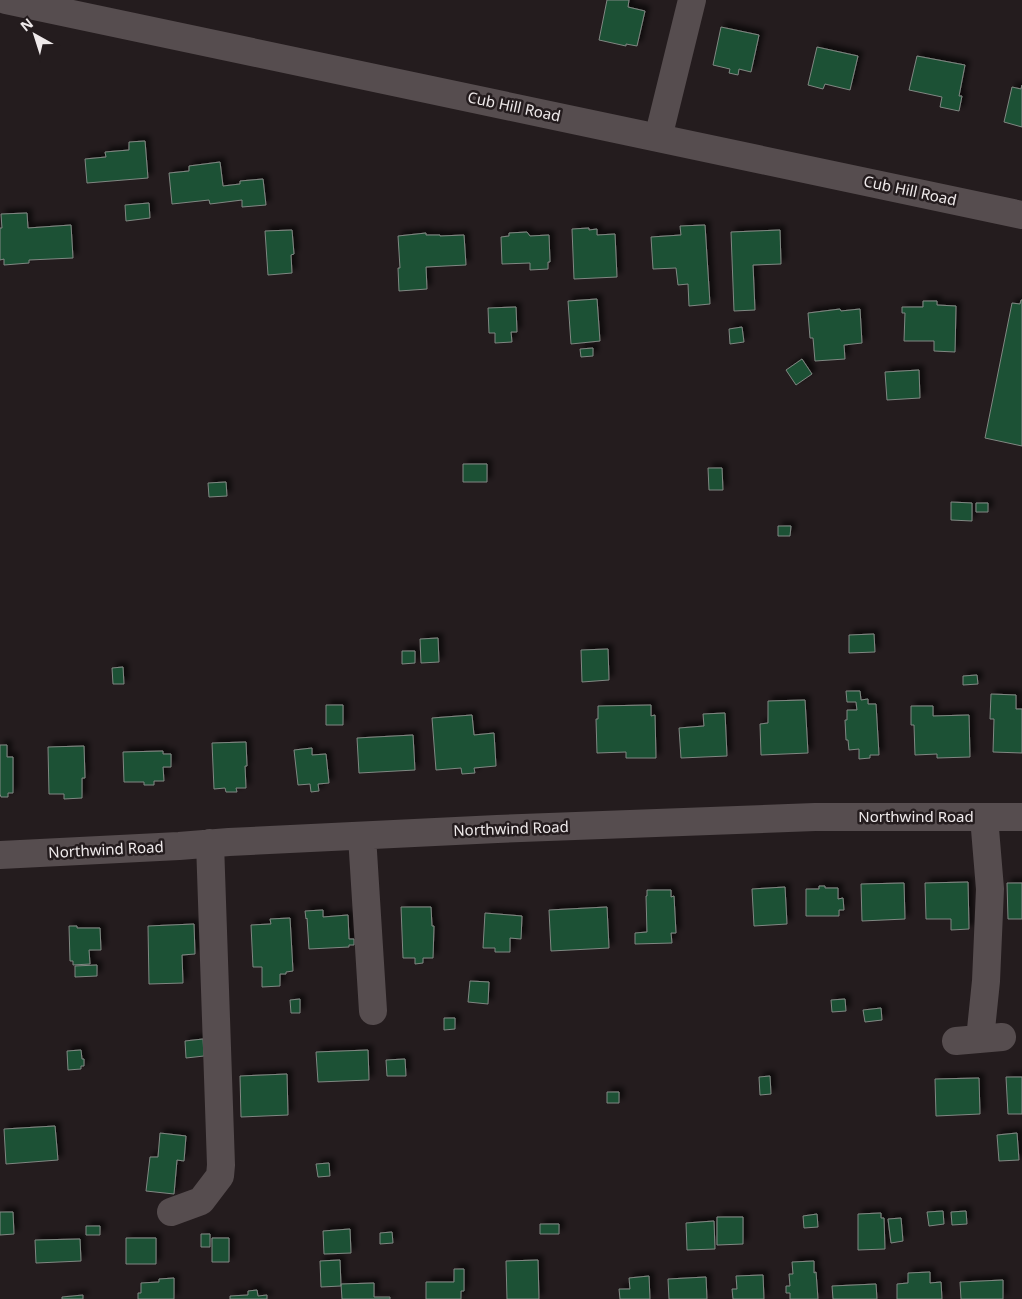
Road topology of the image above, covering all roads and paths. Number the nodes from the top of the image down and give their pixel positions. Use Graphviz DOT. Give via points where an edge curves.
graph roads {
  1 [pos="6,0"];
  2 [pos="692,0"];
  3 [pos="658,138"];
  4 [pos="1022,215"];
  5 [pos="984,817"];
  6 [pos="1022,817"];
  7 [pos="362,836"];
  8 [pos="210,842"];
  9 [pos="0,855"];
  10 [pos="372,1011"];
  11 [pos="979,1039"];
  12 [pos="171,1212"];
  1 -- 3 [label="street, Cub Hill Road"];
  2 -- 3 [label="street"];
  3 -- 4 [label="street, Cub Hill Road"];
  5 -- 6 [label="street, Northwind Road"];
  5 -- 7 [label="street, Northwind Road" via="815,817"];
  5 -- 11 [label="street" via="990,889 986,981"];
  7 -- 8 [label="street, Northwind Road"];
  7 -- 10 [label="street"];
  8 -- 9 [label="street, Northwind Road"];
  8 -- 12 [label="street" via="220,1176 201,1201"];
}
